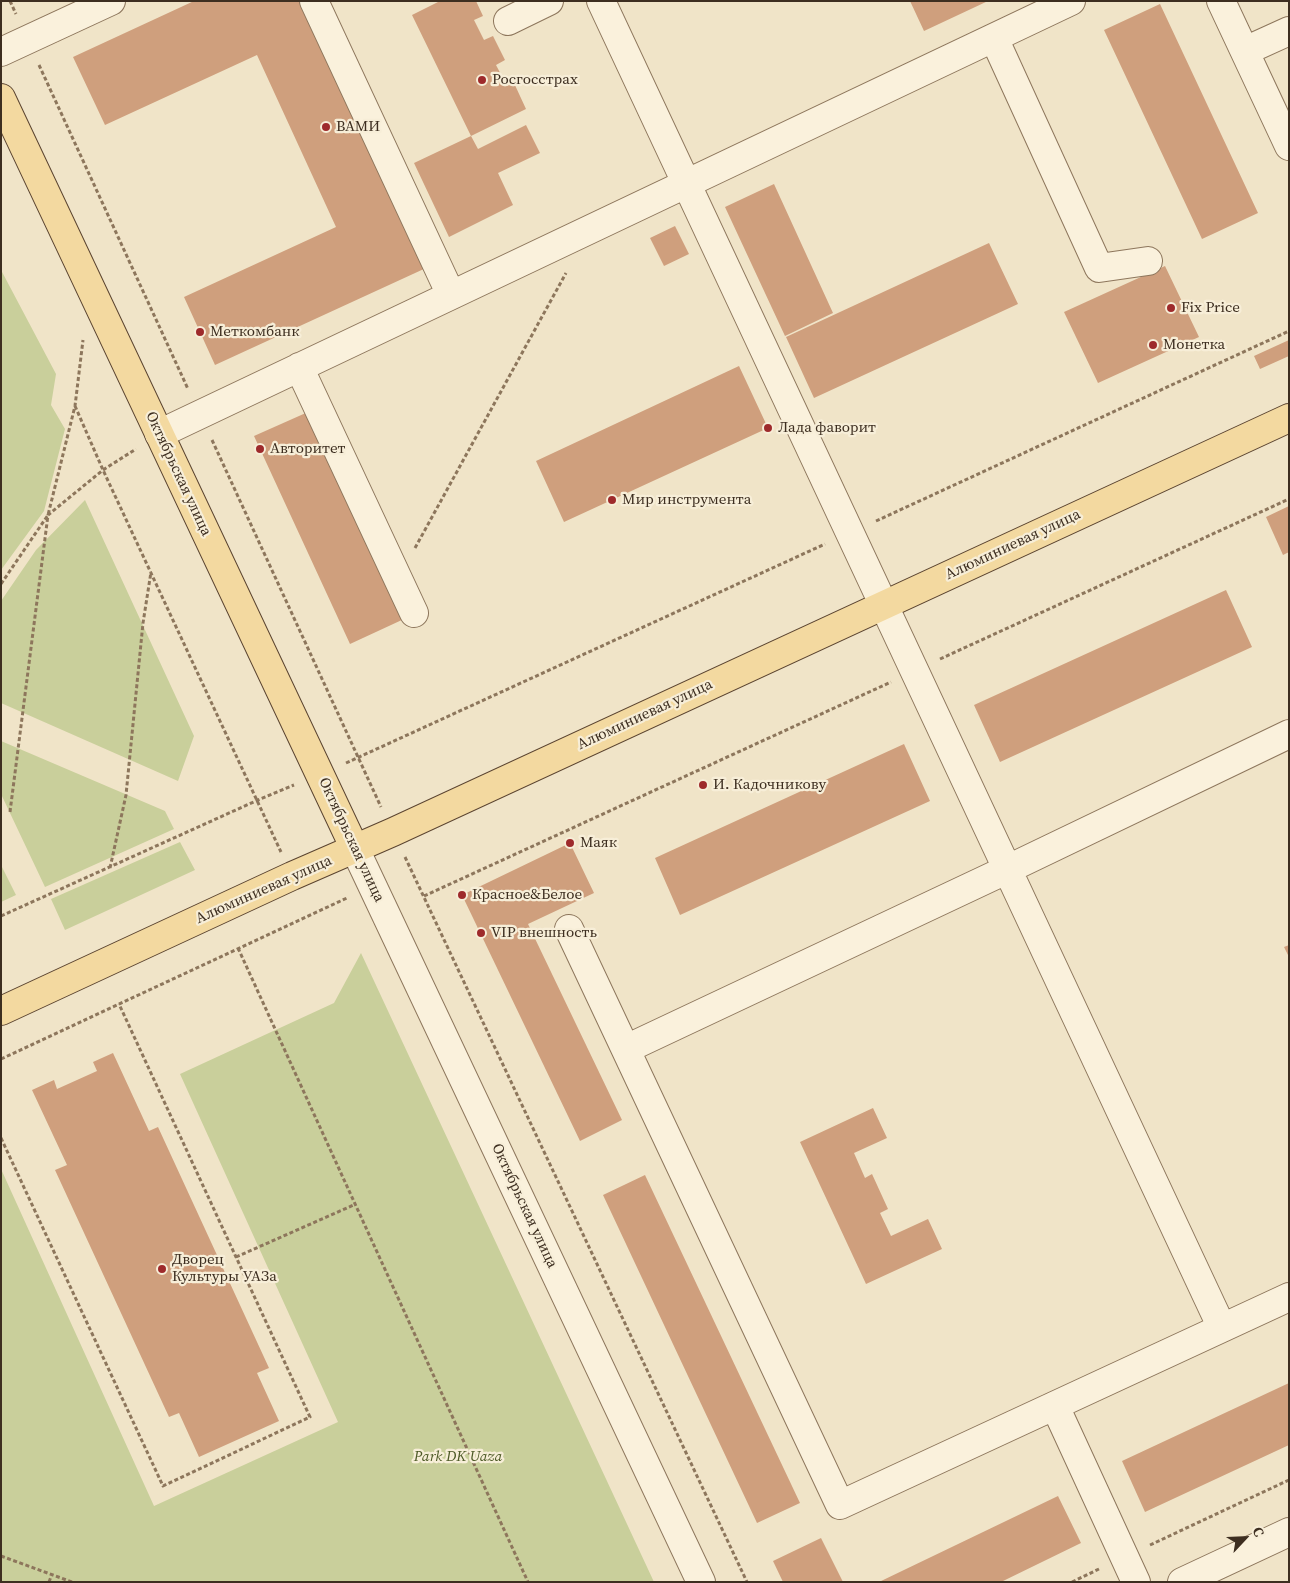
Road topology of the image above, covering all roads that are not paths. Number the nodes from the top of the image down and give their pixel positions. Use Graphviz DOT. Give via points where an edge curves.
graph roads {
  1 [pos="111,1"];
  2 [pos="314,1"];
  3 [pos="549,1"];
  4 [pos="601,1"];
  5 [pos="1072,1"];
  6 [pos="1221,1"];
  7 [pos="508,21"];
  8 [pos="1289,31"];
  9 [pos="994,38"];
  10 [pos="1,52"];
  11 [pos="1245,52"];
  12 [pos="1,98"];
  13 [pos="1289,146"];
  14 [pos="686,184"];
  15 [pos="1148,261"];
  16 [pos="451,295"];
  17 [pos="299,368"];
  18 [pos="1289,418"];
  19 [pos="159,434"];
  20 [pos="883,606"];
  21 [pos="414,613"];
  22 [pos="1289,734"];
  23 [pos="355,850"];
  24 [pos="1006,870"];
  25 [pos="569,929"];
  26 [pos="1,1011"];
  27 [pos="626,1049"];
  28 [pos="1289,1297"];
  29 [pos="1222,1328"];
  30 [pos="1055,1406"];
  31 [pos="1289,1532"];
  32 [pos="701,1582"];
  33 [pos="1136,1582"];
  34 [pos="1182,1582"];
  1 -- 10 [label="street"];
  2 -- 16 [label="street"];
  3 -- 7 [label="street"];
  4 -- 14 [label="street"];
  5 -- 9 [label="street"];
  6 -- 11 [label="street"];
  8 -- 11 [label="street"];
  9 -- 14 [label="street"];
  9 -- 15 [label="street" via="1099,268"];
  11 -- 13 [label="street"];
  12 -- 19 [label="main road, Октябрьская улица"];
  14 -- 16 [label="street"];
  14 -- 20 [label="street"];
  16 -- 17 [label="street"];
  17 -- 19 [label="street"];
  17 -- 21 [label="street"];
  18 -- 20 [label="main road, Алюминиевая улица"];
  19 -- 23 [label="main road, Октябрьская улица"];
  20 -- 23 [label="main road, Алюминиевая улица"];
  20 -- 24 [label="street"];
  22 -- 24 [label="street"];
  23 -- 26 [label="main road, Алюминиевая улица"];
  23 -- 32 [label="street, Октябрьская улица"];
  24 -- 27 [label="street"];
  24 -- 29 [label="street"];
  25 -- 27 [label="street"];
  27 -- 30 [label="street" via="840,1505"];
  28 -- 29 [label="street"];
  29 -- 30 [label="street"];
  30 -- 33 [label="street"];
  31 -- 34 [label="street"];
}
